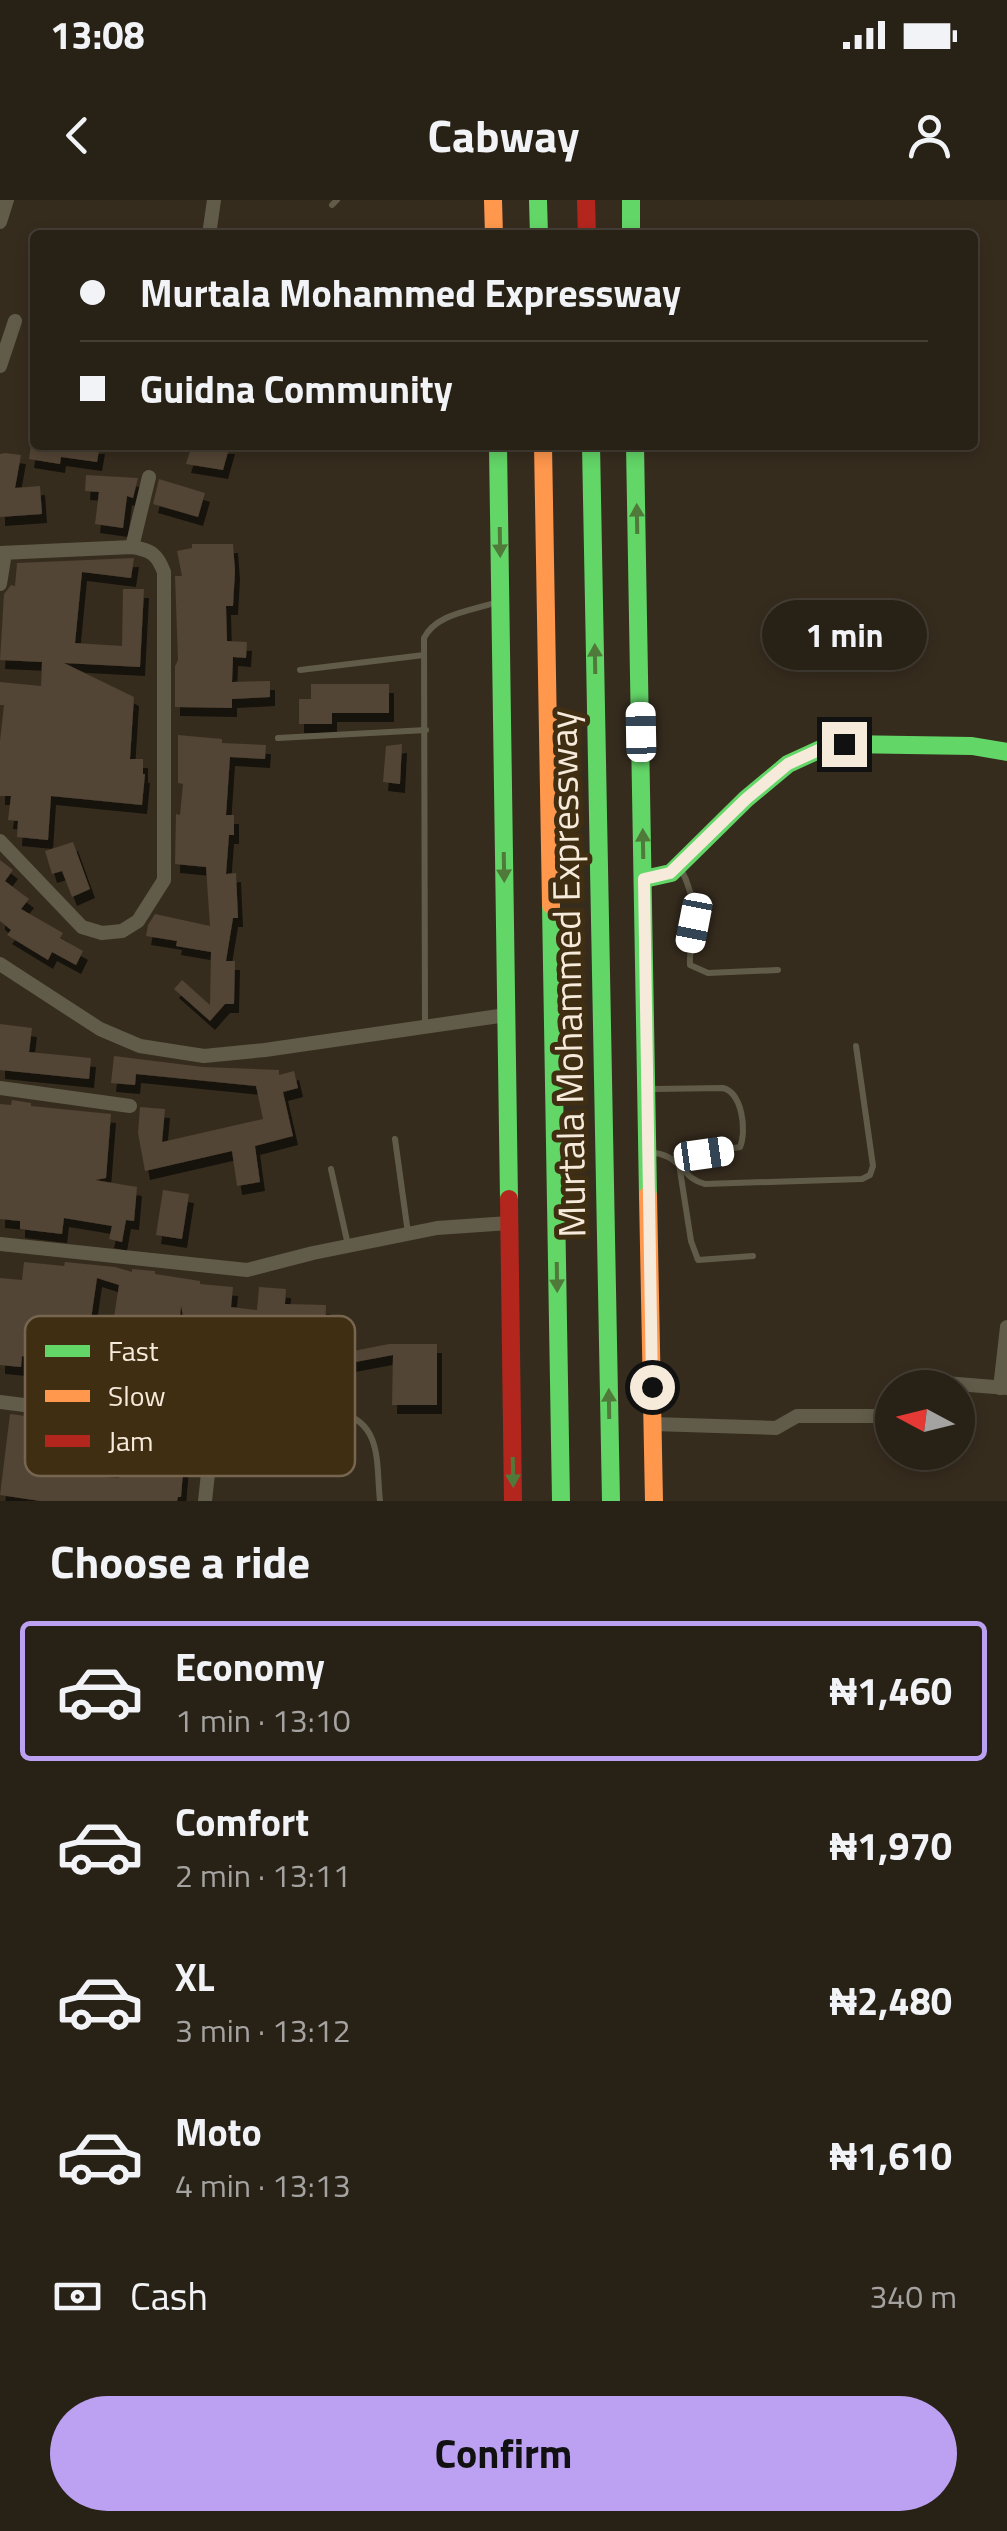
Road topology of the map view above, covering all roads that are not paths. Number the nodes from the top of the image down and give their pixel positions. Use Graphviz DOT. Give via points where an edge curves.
graph roads {
  1 [pos="7,200"];
  2 [pos="214,200"];
  3 [pos="493,200"];
  4 [pos="538,200"];
  5 [pos="586,200"];
  6 [pos="630,200"];
  7 [pos="0,222"];
  8 [pos="210,230"];
  9 [pos="494,230"];
  10 [pos="539,230"];
  11 [pos="587,230"];
  12 [pos="631,230"];
  13 [pos="15,321"];
  14 [pos="0,366"];
  15 [pos="498,450"];
  16 [pos="543,450"];
  17 [pos="591,450"];
  18 [pos="635,450"];
  19 [pos="149,476"];
  20 [pos="132,546"];
  21 [pos="3,553"];
  22 [pos="0,584"];
  23 [pos="501,600"];
  24 [pos="424,655"];
  25 [pos="300,670"];
  26 [pos="426,730"];
  27 [pos="278,738"];
  28 [pos="1007,752"];
  29 [pos="0,842"];
  30 [pos="680,866"];
  31 [pos="644,879"];
  32 [pos="0,964"];
  33 [pos="778,970"];
  34 [pos="506,1015"];
  35 [pos="425,1026"];
  36 [pos="856,1046"];
  37 [pos="0,1088"];
  38 [pos="648,1089"];
  39 [pos="130,1106"];
  40 [pos="395,1139"];
  41 [pos="649,1152"];
  42 [pos="676,1160"];
  43 [pos="330,1168"];
  44 [pos="509,1223"];
  45 [pos="408,1234"];
  46 [pos="0,1244"];
  47 [pos="348,1246"];
  48 [pos="754,1256"];
  49 [pos="1007,1326"];
  50 [pos="975,1386"];
  51 [pos="1004,1388"];
  52 [pos="0,1402"];
  53 [pos="25,1405"];
  54 [pos="355,1416"];
  55 [pos="875,1416"];
  56 [pos="653,1424"];
  57 [pos="208,1476"];
  58 [pos="206,1501"];
  59 [pos="380,1501"];
  60 [pos="513,1501"];
  61 [pos="561,1501"];
  62 [pos="611,1501"];
  63 [pos="654,1501"];
  1 -- 7 [label="street"];
  2 -- 8 [label="street"];
  3 -- 9 [label="main road"];
  4 -- 10 [label="main road"];
  5 -- 11 [label="main road"];
  6 -- 12 [label="main road"];
  13 -- 14 [label="street"];
  15 -- 23 [label="main road, Murtala Mohammed Expressway, one-way"];
  16 -- 61 [label="main road, Murtala Mohammed Expressway, one-way"];
  62 -- 17 [label="main road, Murtala Mohammed Expressway, one-way"];
  31 -- 18 [label="main road, Murtala Mohammed Expressway, one-way"];
  19 -- 20 [label="street"];
  20 -- 21 [label="street"];
  20 -- 29 [label="street" via="158,556 164,572 164,880 138,922 102,933 82,927"];
  21 -- 22 [label="street"];
  23 -- 24 [label="lane" via="438,621 424,638"];
  23 -- 34 [label="main road, Murtala Mohammed Expressway, one-way"];
  24 -- 25 [label="lane"];
  24 -- 26 [label="lane"];
  26 -- 27 [label="lane"];
  26 -- 35 [label="lane"];
  28 -- 30 [label="main road" via="972,746 823,748 788,764"];
  30 -- 31 [label="main road"];
  30 -- 33 [label="lane" via="694,923 690,966 708,973"];
  31 -- 38 [label="main road, Murtala Mohammed Expressway"];
  32 -- 35 [label="street" via="100,1029 140,1046 204,1056"];
  34 -- 35 [label="street"];
  34 -- 44 [label="main road, Murtala Mohammed Expressway"];
  36 -- 42 [label="lane" via="870,1175 705,1184"];
  37 -- 39 [label="street"];
  38 -- 41 [label="main road, Murtala Mohammed Expressway"];
  38 -- 42 [label="lane" via="723,1088 737,1097 740,1147"];
  40 -- 45 [label="lane"];
  41 -- 42 [label="lane"];
  41 -- 56 [label="main road, Murtala Mohammed Expressway"];
  42 -- 48 [label="lane" via="698,1260"];
  43 -- 47 [label="lane"];
  44 -- 45 [label="street"];
  44 -- 60 [label="main road, Murtala Mohammed Expressway, one-way"];
  45 -- 47 [label="street"];
  46 -- 47 [label="street" via="247,1270"];
  49 -- 51 [label="street"];
  50 -- 51 [label="street"];
  52 -- 53 [label="street"];
  54 -- 59 [label="lane" via="371,1432"];
  55 -- 56 [label="street" via="796,1416 776,1428"];
  56 -- 63 [label="main road, Murtala Mohammed Expressway"];
  57 -- 58 [label="street"];
}
